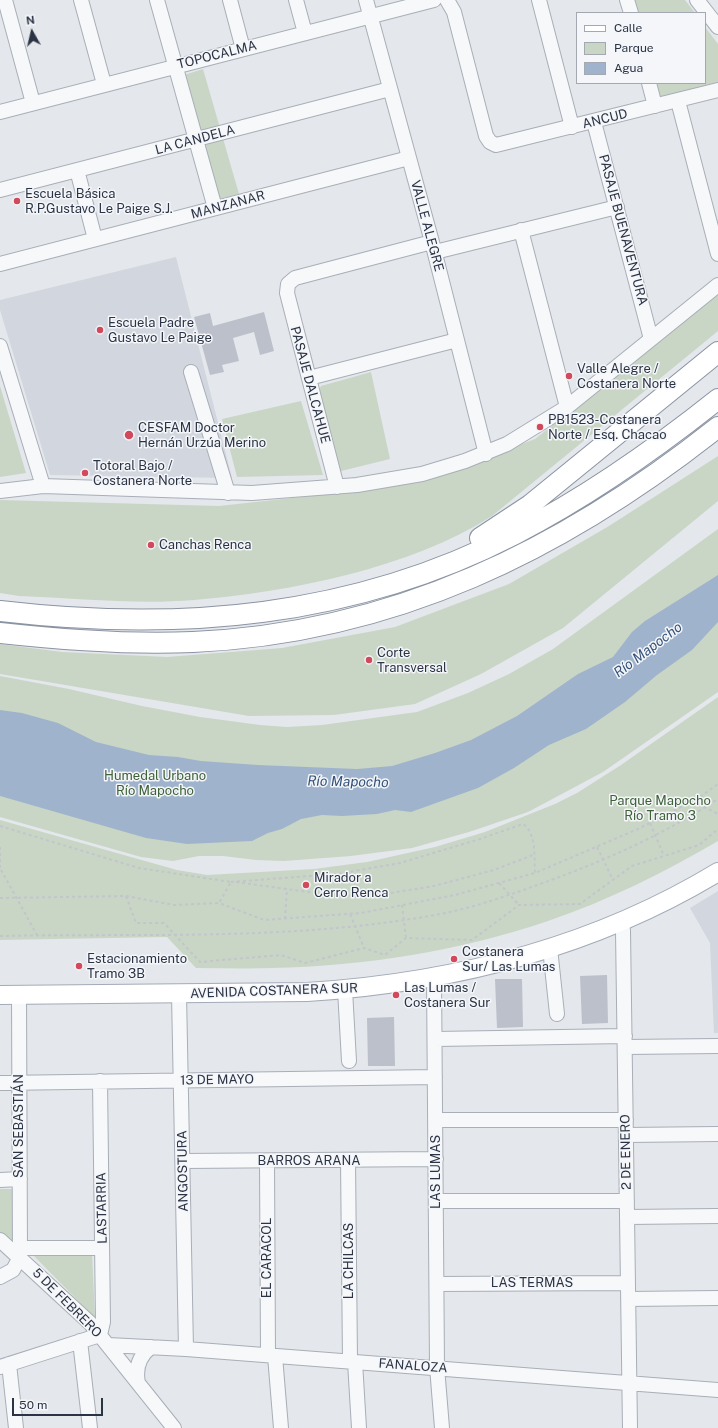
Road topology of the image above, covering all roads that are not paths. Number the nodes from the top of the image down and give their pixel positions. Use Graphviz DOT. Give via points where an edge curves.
graph roads {
  1 [pos="5,0"];
  2 [pos="80,0"];
  3 [pos="157,0"];
  4 [pos="230,0"];
  5 [pos="296,0"];
  6 [pos="366,0"];
  7 [pos="434,0"];
  8 [pos="447,0"];
  9 [pos="539,0"];
  10 [pos="627,0"];
  11 [pos="697,0"];
  12 [pos="631,12"];
  13 [pos="370,16"];
  14 [pos="718,27"];
  15 [pos="305,33"];
  16 [pos="243,49"];
  17 [pos="175,65"];
  18 [pos="104,84"];
  19 [pos="649,84"];
  20 [pos="390,89"];
  21 [pos="718,90"];
  22 [pos="678,100"];
  23 [pos="34,103"];
  24 [pos="655,106"];
  25 [pos="0,112"];
  26 [pos="594,122"];
  27 [pos="572,127"];
  28 [pos="196,139"];
  29 [pos="409,158"];
  30 [pos="76,170"];
  31 [pos="0,190"];
  32 [pos="617,206"];
  33 [pos="215,208"];
  34 [pos="521,230"];
  35 [pos="95,239"];
  36 [pos="433,247"];
  37 [pos="718,254"];
  38 [pos="0,264"];
  39 [pos="718,286"];
  40 [pos="651,339"];
  41 [pos="457,340"];
  42 [pos="0,346"];
  43 [pos="718,352"];
  44 [pos="191,372"];
  45 [pos="309,378"];
  46 [pos="718,399"];
  47 [pos="567,408"];
  48 [pos="718,427"];
  49 [pos="718,439"];
  50 [pos="486,454"];
  51 [pos="663,469"];
  52 [pos="43,486"];
  53 [pos="337,487"];
  54 [pos="0,491"];
  55 [pos="228,493"];
  56 [pos="412,577"];
  57 [pos="0,611"];
  58 [pos="0,633"];
  59 [pos="718,872"];
  60 [pos="622,921"];
  61 [pos="550,948"];
  62 [pos="434,977"];
  63 [pos="345,990"];
  64 [pos="179,994"];
  65 [pos="0,995"];
  66 [pos="19,995"];
  67 [pos="557,1014"];
  68 [pos="435,1040"];
  69 [pos="625,1041"];
  70 [pos="718,1046"];
  71 [pos="349,1061"];
  72 [pos="435,1077"];
  73 [pos="100,1081"];
  74 [pos="182,1081"];
  75 [pos="19,1082"];
  76 [pos="0,1083"];
  77 [pos="435,1120"];
  78 [pos="626,1120"];
  79 [pos="718,1134"];
  80 [pos="626,1135"];
  81 [pos="348,1160"];
  82 [pos="436,1160"];
  83 [pos="267,1161"];
  84 [pos="183,1162"];
  85 [pos="20,1179"];
  86 [pos="0,1180"];
  87 [pos="436,1201"];
  88 [pos="627,1201"];
  89 [pos="718,1216"];
  90 [pos="627,1217"];
  91 [pos="0,1240"];
  92 [pos="102,1248"];
  93 [pos="20,1253"];
  94 [pos="0,1277"];
  95 [pos="628,1283"];
  96 [pos="437,1284"];
  97 [pos="718,1298"];
  98 [pos="628,1299"];
  99 [pos="104,1340"];
  100 [pos="80,1341"];
  101 [pos="151,1347"];
  102 [pos="186,1349"];
  103 [pos="271,1355"];
  104 [pos="353,1361"];
  105 [pos="4,1366"];
  106 [pos="437,1368"];
  107 [pos="138,1383"];
  108 [pos="629,1383"];
  109 [pos="718,1390"];
  110 [pos="16,1428"];
  111 [pos="90,1428"];
  112 [pos="174,1428"];
  113 [pos="281,1428"];
  114 [pos="359,1428"];
  115 [pos="442,1428"];
  116 [pos="630,1428"];
  1 -- 23 [label="street"];
  2 -- 18 [label="street"];
  3 -- 17 [label="street"];
  4 -- 16 [label="street"];
  5 -- 15 [label="street"];
  6 -- 13 [label="street, VALLE ALEGRE"];
  7 -- 13 [label="street, TOPOCALMA"];
  8 -- 27 [label="street, ANCUD" via="454,12 486,136 493,144 499,146"];
  9 -- 27 [label="street"];
  10 -- 12 [label="street"];
  11 -- 14 [label="street"];
  13 -- 15 [label="street, TOPOCALMA"];
  13 -- 20 [label="street, VALLE ALEGRE"];
  15 -- 16 [label="street, TOPOCALMA"];
  16 -- 17 [label="street, TOPOCALMA"];
  17 -- 18 [label="street, TOPOCALMA"];
  17 -- 28 [label="street"];
  18 -- 23 [label="street, TOPOCALMA"];
  19 -- 24 [label="street"];
  20 -- 28 [label="street, LA CANDELA"];
  20 -- 29 [label="street, VALLE ALEGRE"];
  21 -- 22 [label="street, ANCUD"];
  22 -- 24 [label="street, ANCUD"];
  22 -- 37 [label="street"];
  23 -- 25 [label="street, TOPOCALMA"];
  24 -- 26 [label="street, ANCUD"];
  26 -- 27 [label="street, ANCUD"];
  26 -- 32 [label="street, PASAJE BUENAVENTURA"];
  28 -- 30 [label="street, LA CANDELA"];
  28 -- 33 [label="street"];
  29 -- 33 [label="street, MANZANAR"];
  29 -- 36 [label="street, VALLE ALEGRE"];
  30 -- 31 [label="street, LA CANDELA"];
  30 -- 35 [label="street"];
  32 -- 34 [label="street"];
  32 -- 40 [label="street, PASAJE BUENAVENTURA"];
  33 -- 35 [label="street, MANZANAR"];
  34 -- 36 [label="street"];
  34 -- 47 [label="street"];
  35 -- 38 [label="street, MANZANAR"];
  36 -- 41 [label="street, VALLE ALEGRE"];
  36 -- 45 [label="street, PASAJE DALCAHUE" via="295,278 288,284 286,293"];
  39 -- 40 [label="street"];
  40 -- 47 [label="street"];
  41 -- 45 [label="street"];
  41 -- 50 [label="street, VALLE ALEGRE"];
  42 -- 52 [label="street"];
  43 -- 56 [label="highway" via="518,514"];
  44 -- 55 [label="street"];
  45 -- 53 [label="street, PASAJE DALCAHUE"];
  46 -- 56 [label="highway" via="652,449 565,507 498,542"];
  47 -- 50 [label="street"];
  48 -- 51 [label="highway"];
  49 -- 51 [label="highway"];
  50 -- 53 [label="street" via="422,474"];
  51 -- 58 [label="highway" via="617,501 514,560 449,588 374,612 275,633 194,642 96,642"];
  52 -- 54 [label="street"];
  52 -- 55 [label="street"];
  53 -- 55 [label="street" via="286,492"];
  56 -- 57 [label="highway" via="314,604 208,619 95,619"];
  59 -- 60 [label="main road, AVENIDA COSTANERA SUR"];
  60 -- 61 [label="main road, AVENIDA COSTANERA SUR"];
  60 -- 69 [label="street, 2 DE ENERO"];
  61 -- 62 [label="main road, AVENIDA COSTANERA SUR" via="499,963"];
  61 -- 67 [label="street"];
  62 -- 63 [label="main road, AVENIDA COSTANERA SUR"];
  62 -- 68 [label="street, LAS LUMAS"];
  63 -- 64 [label="main road, AVENIDA COSTANERA SUR"];
  63 -- 71 [label="street"];
  64 -- 66 [label="main road, AVENIDA COSTANERA SUR"];
  64 -- 74 [label="street, ANGOSTURA"];
  65 -- 66 [label="main road, AVENIDA COSTANERA SUR"];
  66 -- 75 [label="street, SAN SEBASTIÁN"];
  68 -- 69 [label="street"];
  68 -- 72 [label="street, LAS LUMAS"];
  69 -- 70 [label="street"];
  69 -- 78 [label="street, 2 DE ENERO"];
  72 -- 74 [label="street, 13 DE MAYO"];
  72 -- 77 [label="street, LAS LUMAS"];
  73 -- 74 [label="street, 13 DE MAYO"];
  73 -- 75 [label="street, 13 DE MAYO"];
  73 -- 92 [label="street, LASTARRIA"];
  74 -- 84 [label="street, ANGOSTURA"];
  75 -- 76 [label="street, 13 DE MAYO"];
  75 -- 85 [label="street, SAN SEBASTIÁN"];
  77 -- 78 [label="street"];
  77 -- 82 [label="street, LAS LUMAS"];
  78 -- 80 [label="street, 2 DE ENERO"];
  79 -- 80 [label="street"];
  80 -- 88 [label="street, 2 DE ENERO"];
  81 -- 82 [label="street, BARROS ARANA"];
  81 -- 83 [label="street, BARROS ARANA"];
  81 -- 104 [label="street, LA CHILCAS"];
  82 -- 87 [label="street, LAS LUMAS"];
  83 -- 84 [label="street, BARROS ARANA"];
  83 -- 103 [label="street, EL CARACOL"];
  84 -- 102 [label="street, ANGOSTURA"];
  85 -- 86 [label="street"];
  85 -- 93 [label="street, SAN SEBASTIÁN"];
  87 -- 88 [label="street"];
  87 -- 96 [label="street, LAS LUMAS"];
  88 -- 90 [label="street, 2 DE ENERO"];
  89 -- 90 [label="street"];
  90 -- 95 [label="street, 2 DE ENERO"];
  91 -- 93 [label="street, 5 DE FEBRERO"];
  92 -- 93 [label="street"];
  92 -- 99 [label="street, LASTARRIA"];
  93 -- 94 [label="street" via="13,1270"];
  93 -- 99 [label="street, 5 DE FEBRERO"];
  95 -- 96 [label="street, LAS TERMAS"];
  95 -- 98 [label="street, 2 DE ENERO"];
  96 -- 106 [label="street, LAS LUMAS"];
  97 -- 98 [label="street"];
  98 -- 108 [label="street, 2 DE ENERO"];
  99 -- 100 [label="street, FANALOZA"];
  99 -- 101 [label="street, FANALOZA"];
  99 -- 107 [label="street, 5 DE FEBRERO"];
  100 -- 105 [label="street, FANALOZA"];
  100 -- 111 [label="street"];
  101 -- 102 [label="street, FANALOZA"];
  101 -- 107 [label="street" via="139,1362"];
  102 -- 103 [label="street, FANALOZA"];
  103 -- 104 [label="street, FANALOZA"];
  103 -- 113 [label="street, EL CARACOL"];
  104 -- 106 [label="street, FANALOZA"];
  104 -- 114 [label="street, LA CHILCAS"];
  105 -- 110 [label="street"];
  106 -- 108 [label="street, FANALOZA"];
  106 -- 115 [label="street, LAS LUMAS"];
  107 -- 112 [label="street, 5 DE FEBRERO"];
  108 -- 109 [label="street, FANALOZA"];
  108 -- 116 [label="street, 2 DE ENERO"];
}
